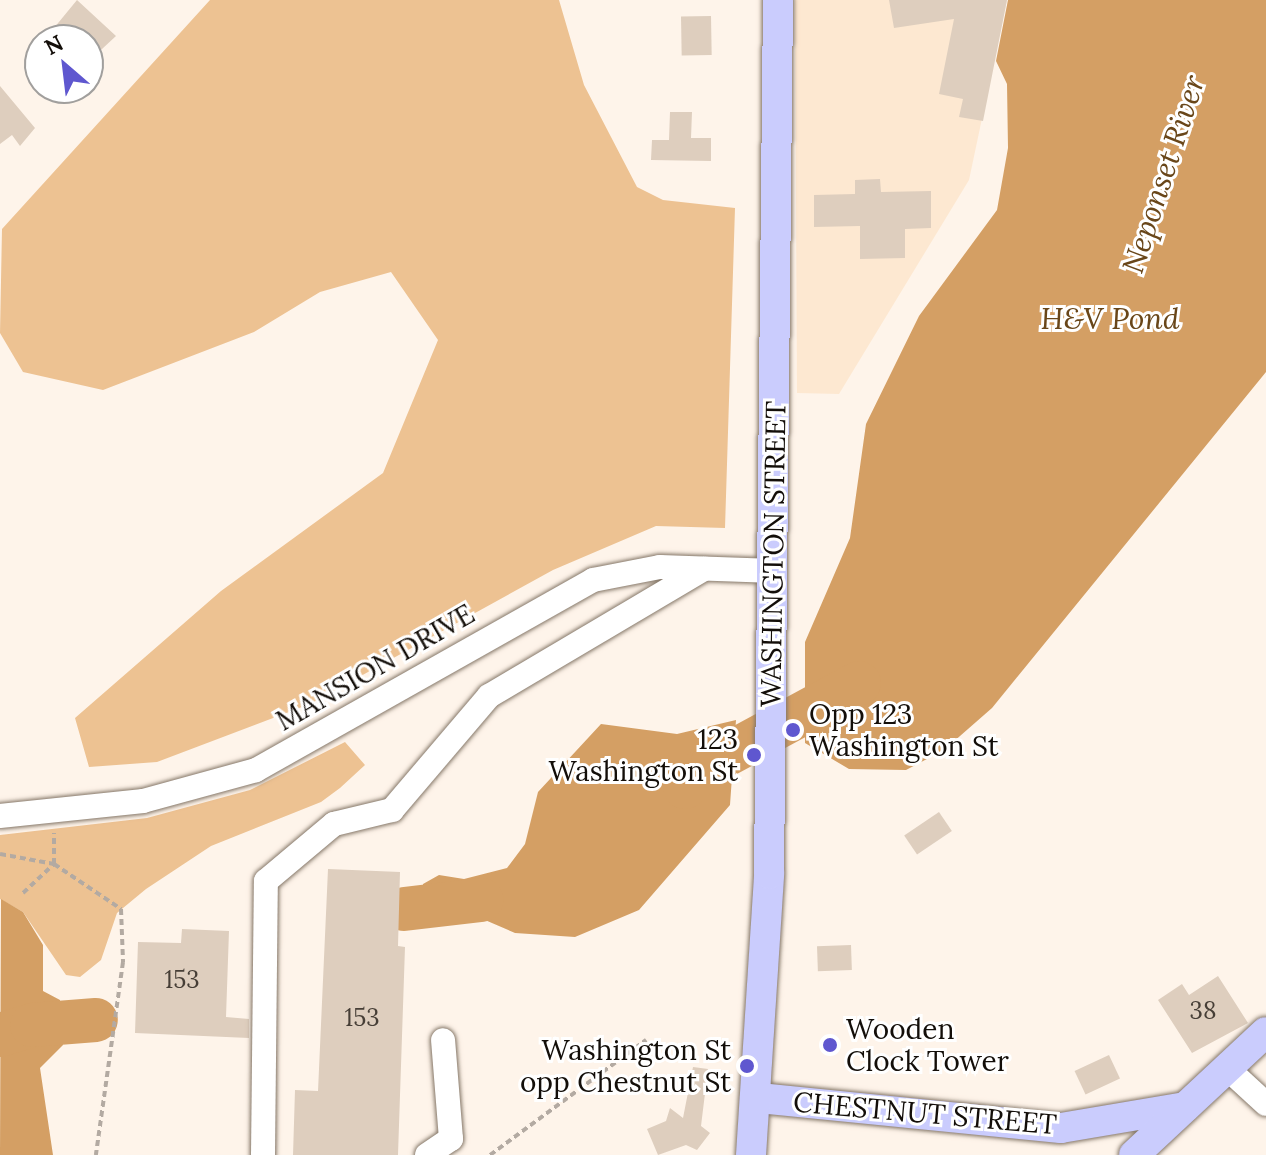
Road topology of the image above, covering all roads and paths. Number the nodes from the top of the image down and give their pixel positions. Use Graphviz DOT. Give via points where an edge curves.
graph roads {
  1 [pos="778,0"];
  2 [pos="706,568"];
  3 [pos="775,571"];
  4 [pos="55,813"];
  5 [pos="0,816"];
  6 [pos="0,854"];
  7 [pos="54,864"];
  8 [pos="23,893"];
  9 [pos="1266,1032"];
  10 [pos="443,1040"];
  11 [pos="646,1040"];
  12 [pos="1229,1070"];
  13 [pos="759,1098"];
  14 [pos="1266,1104"];
  15 [pos="1185,1107"];
  16 [pos="1144,1152"];
  17 [pos="96,1155"];
  18 [pos="263,1155"];
  19 [pos="427,1155"];
  20 [pos="490,1155"];
  21 [pos="751,1155"];
  1 -- 3 [label="main road, WASHINGTON STREET"];
  2 -- 3 [label="street, MANSION DRIVE"];
  2 -- 4 [label="street, MANSION DRIVE" via="660,567 593,580 256,770 143,801"];
  2 -- 18 [label="street" via="489,696 392,810 334,824 266,881"];
  3 -- 13 [label="main road, WASHINGTON STREET"];
  4 -- 5 [label="street, MANSION DRIVE"];
  4 -- 7 [label="path"];
  6 -- 7 [label="path"];
  7 -- 8 [label="path"];
  7 -- 17 [label="path" via="121,909 123,962"];
  9 -- 12 [label="main road"];
  10 -- 19 [label="street" via="451,1139"];
  11 -- 20 [label="path"];
  12 -- 14 [label="street"];
  12 -- 15 [label="main road"];
  13 -- 15 [label="main road, CHESTNUT STREET" via="1061,1128"];
  13 -- 21 [label="main road, WASHINGTON STREET"];
  15 -- 16 [label="main road"];
}
